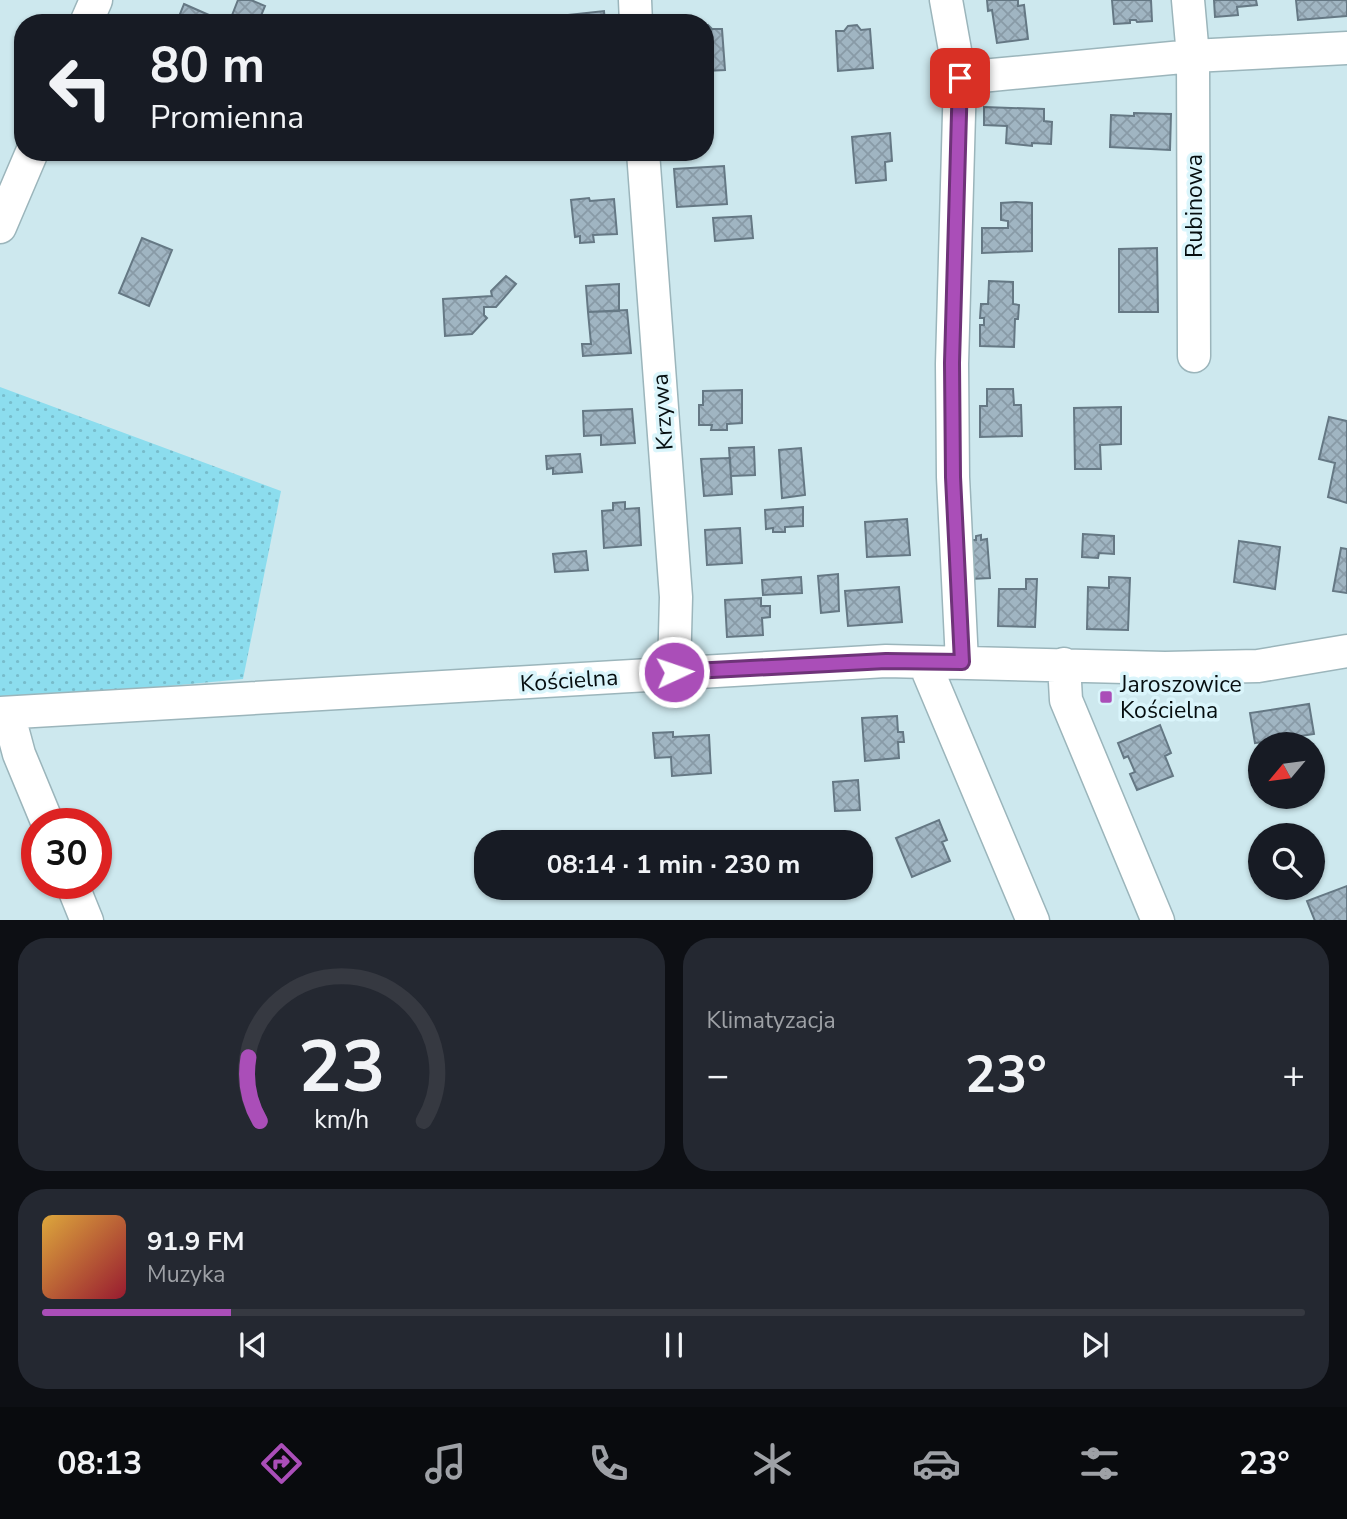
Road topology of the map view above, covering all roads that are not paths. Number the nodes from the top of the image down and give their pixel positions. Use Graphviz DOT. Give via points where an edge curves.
graph roads {
  1 [pos="946,0"];
  2 [pos="1188,0"];
  3 [pos="1347,48"];
  4 [pos="1193,57"];
  5 [pos="960,78"];
  6 [pos="28,161"];
  7 [pos="644,161"];
  8 [pos="0,227"];
  9 [pos="1194,356"];
  10 [pos="1345,657"];
  11 [pos="924,662"];
  12 [pos="962,662"];
  13 [pos="1064,664"];
  14 [pos="674,672"];
  15 [pos="4,713"];
  16 [pos="41,808"];
  17 [pos="78,899"];
  18 [pos="87,920"];
  19 [pos="1033,920"];
  20 [pos="1158,920"];
  1 -- 5 [label="street"];
  2 -- 4 [label="street, Rubinowa"];
  3 -- 4 [label="street"];
  4 -- 5 [label="street"];
  4 -- 9 [label="street, Rubinowa"];
  5 -- 12 [label="street" via="952,363"];
  6 -- 8 [label="street"];
  7 -- 14 [label="street, Krzywa" via="676,597"];
  10 -- 13 [label="street, Kościelna" via="1258,666"];
  11 -- 12 [label="street, Kościelna"];
  11 -- 14 [label="street, Kościelna"];
  11 -- 19 [label="street"];
  12 -- 13 [label="street, Kościelna"];
  13 -- 20 [label="street" via="1066,701"];
  14 -- 15 [label="street, Kościelna"];
  15 -- 16 [label="street"];
  17 -- 18 [label="street"];
}
